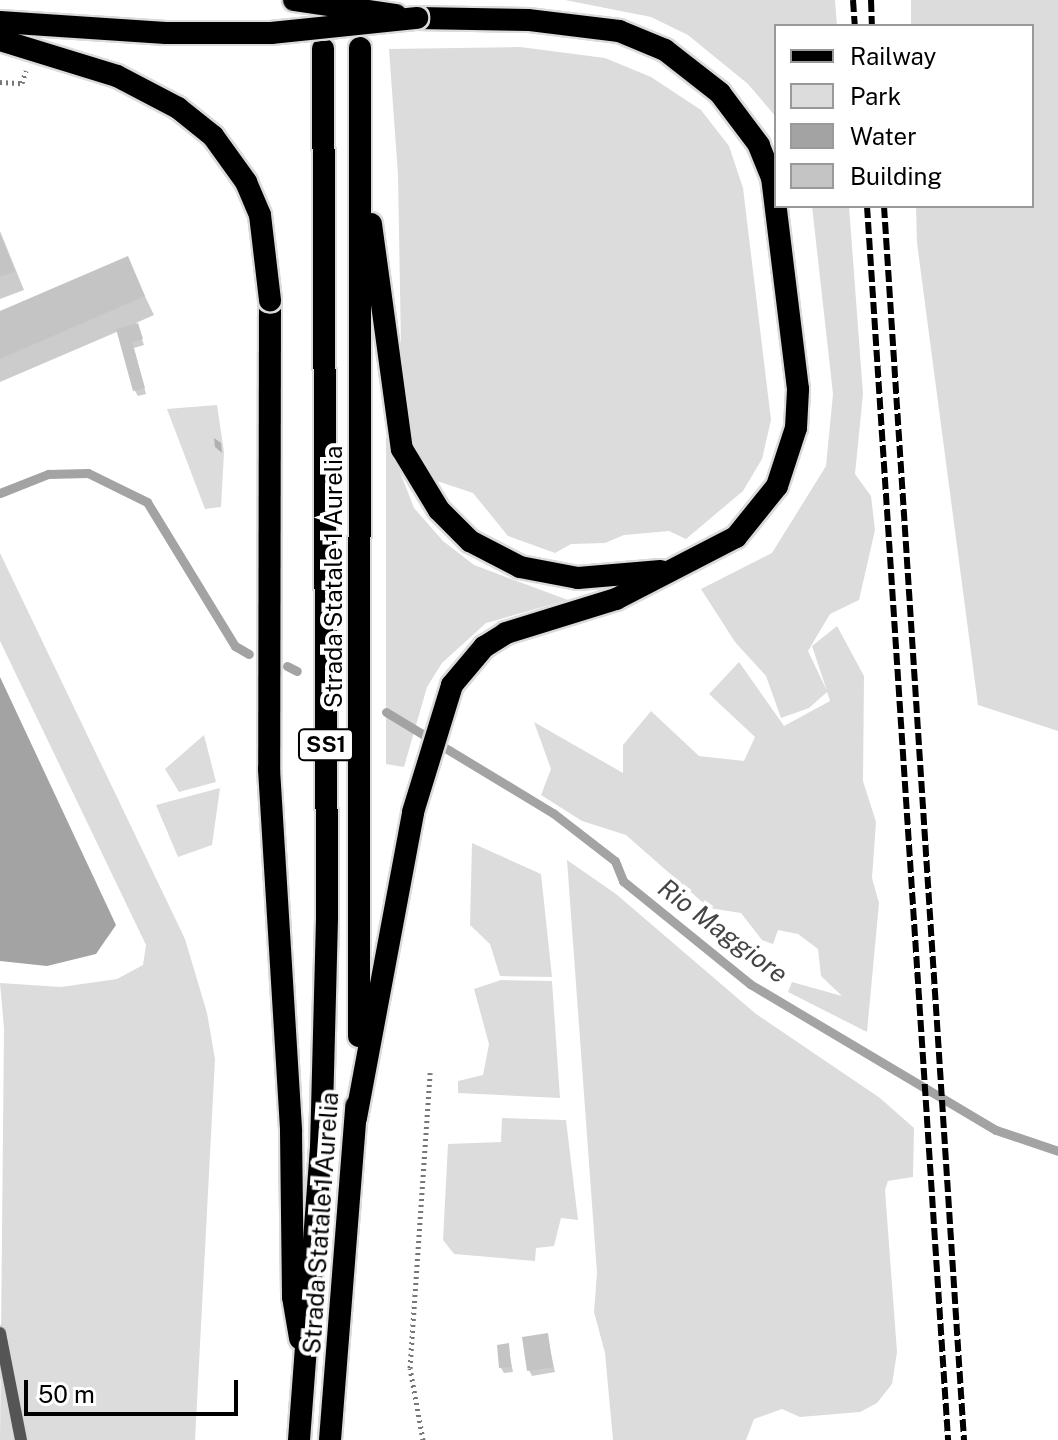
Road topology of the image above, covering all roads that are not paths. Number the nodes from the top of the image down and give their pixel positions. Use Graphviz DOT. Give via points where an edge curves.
graph roads {
  1 [pos="294,0"];
  2 [pos="417,18"];
  3 [pos="0,22"];
  4 [pos="0,40"];
  5 [pos="360,48"];
  6 [pos="323,49"];
  7 [pos="359,115"];
  8 [pos="774,193"];
  9 [pos="776,208"];
  10 [pos="678,569"];
  11 [pos="356,1118"];
  12 [pos="0,1333"];
  13 [pos="306,1376"];
  14 [pos="21,1440"];
  15 [pos="299,1440"];
  16 [pos="330,1440"];
  1 -- 2 [label="highway, bridge"];
  2 -- 3 [label="highway, bridge" via="271,33"];
  2 -- 8 [label="highway" via="590,24 644,40 703,77 743,119 759,145"];
  4 -- 13 [label="highway, bridge" via="117,76 178,108 213,136 246,182 260,215 270,300 269,769 291,1131 293,1297"];
  5 -- 7 [label="highway, Strada Statale 1 Aurelia / SS1"];
  6 -- 13 [label="highway, Strada Statale 1 Aurelia / SS1" via="327,917 321,1148"];
  7 -- 10 [label="highway" via="394,410 402,449 425,491 470,541 520,567 578,578"];
  7 -- 11 [label="highway, Strada Statale 1 Aurelia / SS1" via="362,849"];
  9 -- 10 [label="highway" via="798,389 796,428 777,486 755,519 725,544"];
  10 -- 11 [label="highway" via="616,599 506,633 474,657 447,693 413,812"];
  11 -- 16 [label="highway, Strada Statale 1 Aurelia / SS1"];
  12 -- 14 [label="lane"];
  13 -- 15 [label="highway, Strada Statale 1 Aurelia / SS1"];
}
